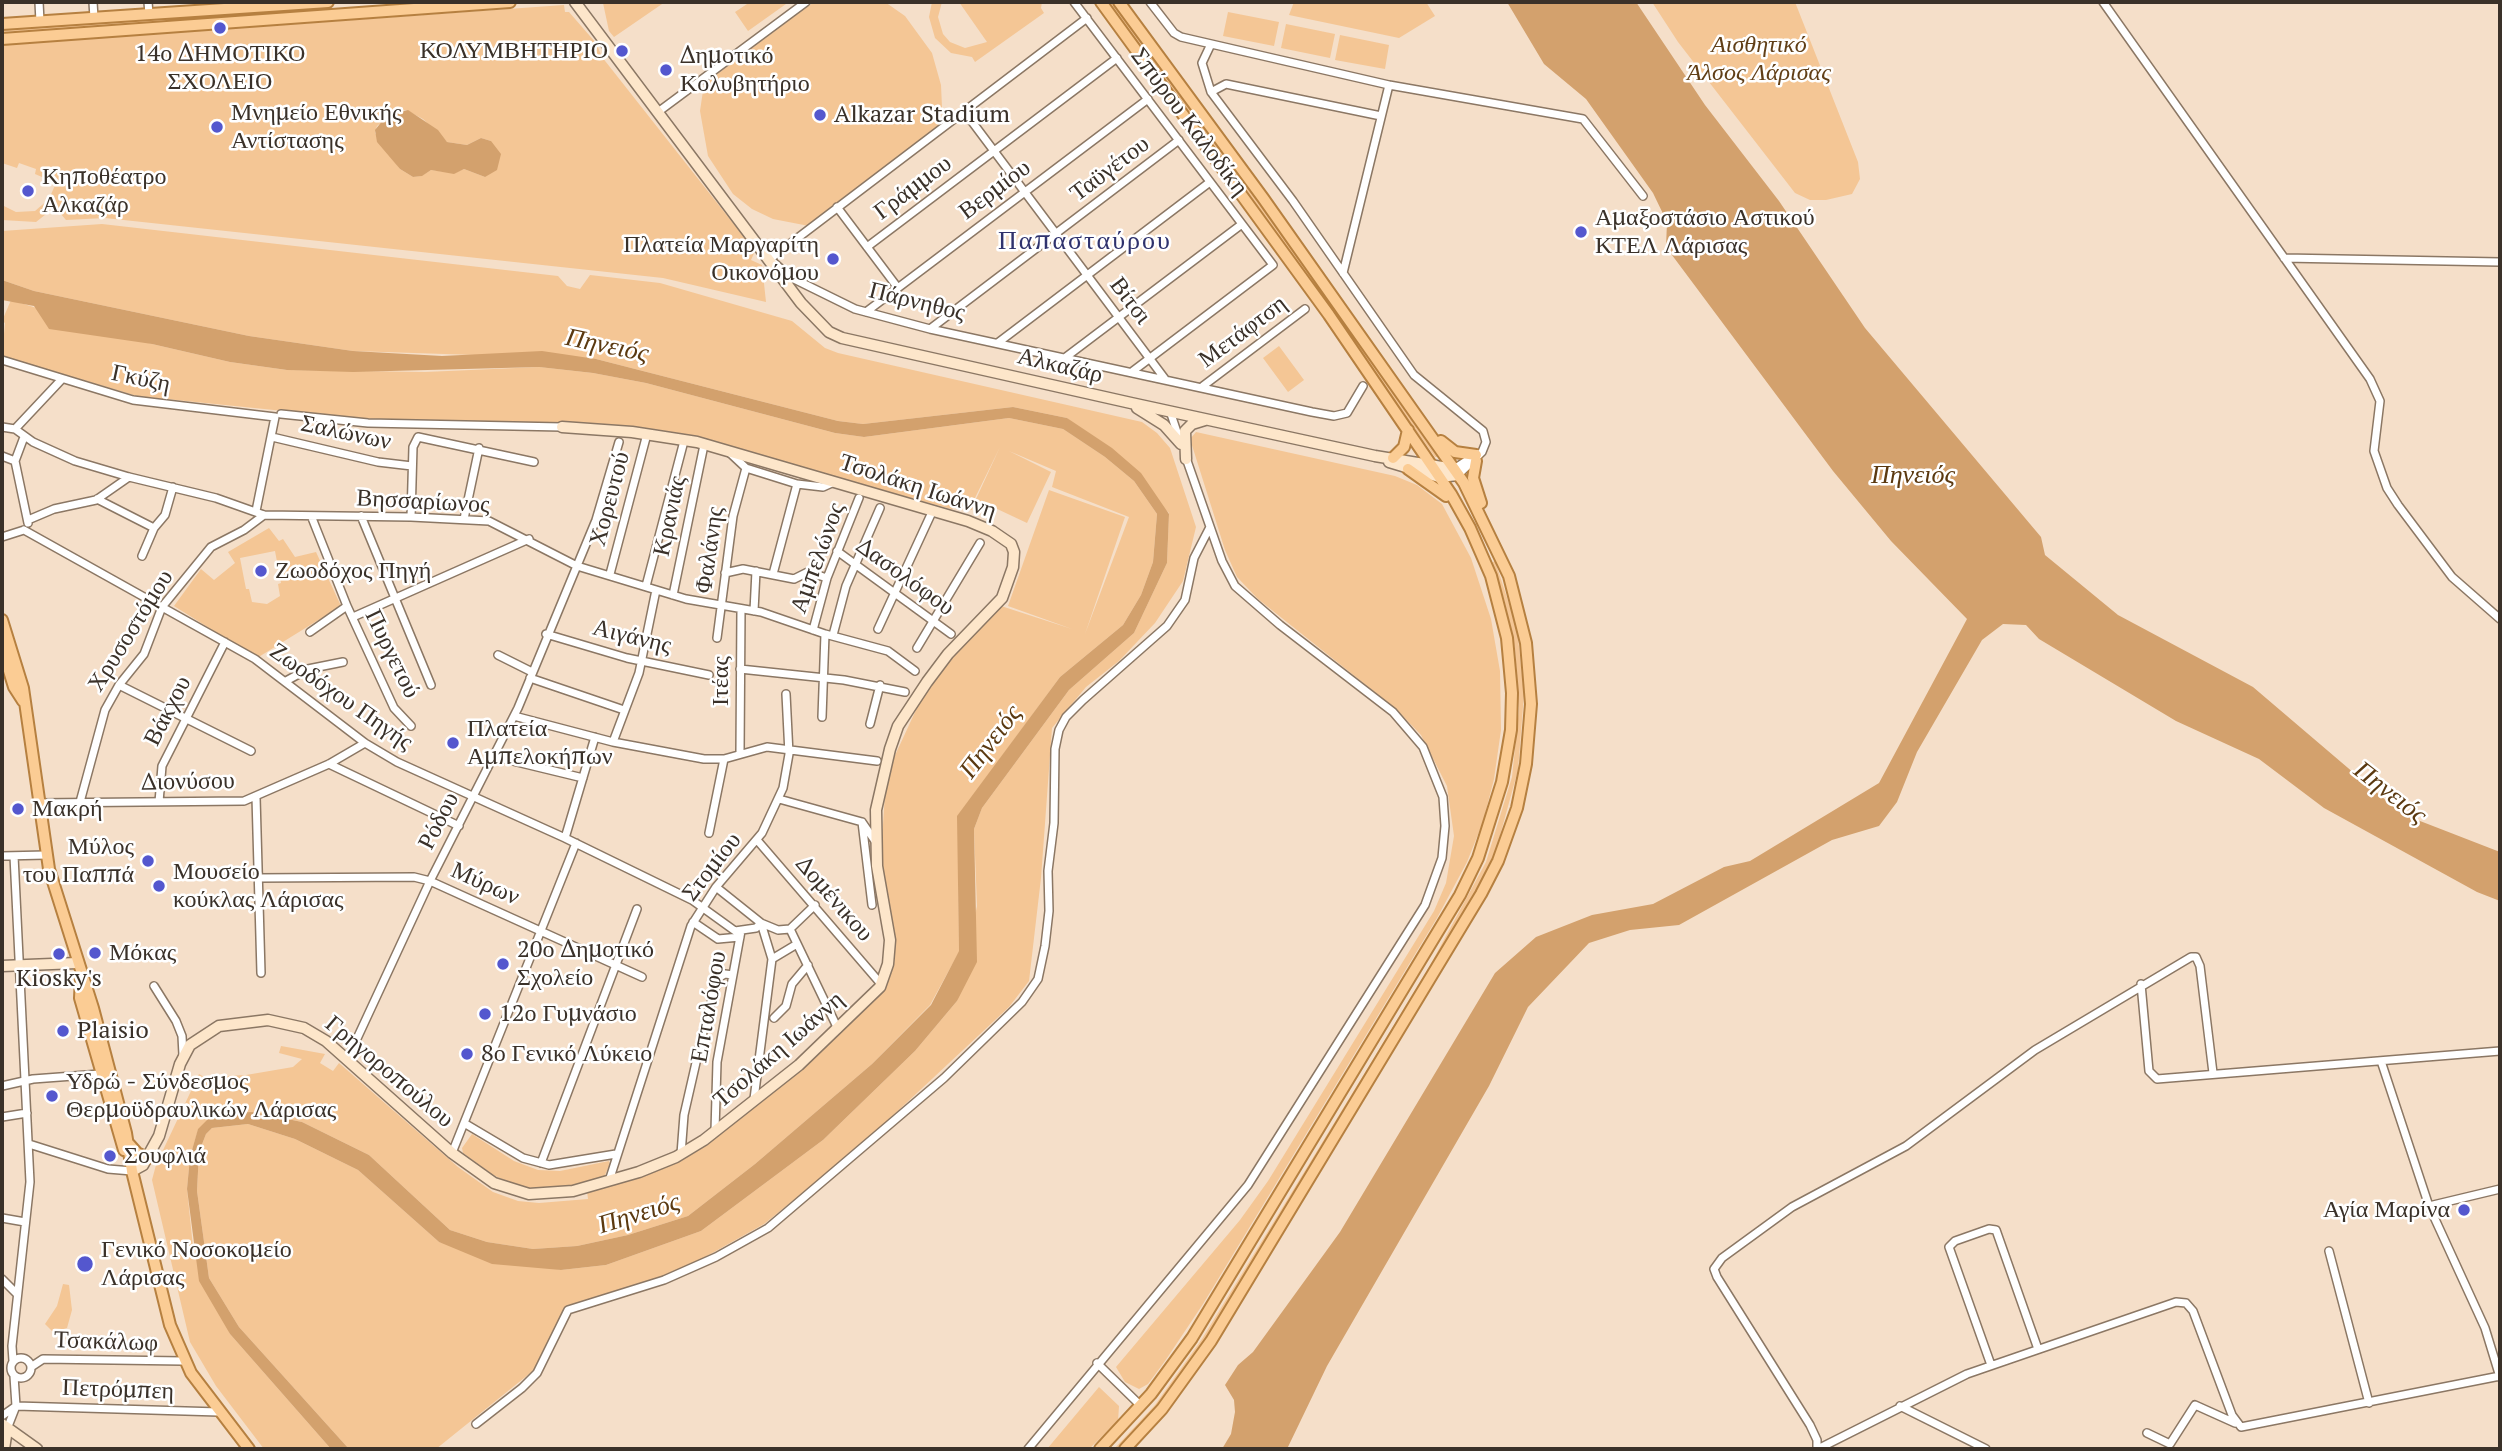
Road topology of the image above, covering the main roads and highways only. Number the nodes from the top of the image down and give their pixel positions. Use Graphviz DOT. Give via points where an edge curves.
graph roads {
  1 [pos="309,2"];
  2 [pos="328,2"];
  3 [pos="510,2"];
  4 [pos="1101,2"];
  5 [pos="1119,2"];
  6 [pos="200,6"];
  7 [pos="148,8"];
  8 [pos="2,24"];
  9 [pos="2,39"];
  10 [pos="1424,424"];
  11 [pos="1408,430"];
  12 [pos="1393,458"];
  13 [pos="1408,469"];
  14 [pos="1462,513"];
  15 [pos="1485,523"];
  16 [pos="2,620"];
  17 [pos="2,648"];
  18 [pos="24,703"];
  19 [pos="81,977"];
  20 [pos="128,1142"];
  21 [pos="148,1158"];
  22 [pos="132,1171"];
  23 [pos="221,1416"];
  24 [pos="240,1449"];
  25 [pos="249,1449"];
  26 [pos="1100,1449"];
  27 [pos="1125,1449"];
  1 -- 2 [label="main road"];
  1 -- 6 [label="main road"];
  3 -- 9 [label="main road"];
  4 -- 11 [label="main road"];
  5 -- 10 [label="main road"];
  6 -- 7 [label="main road"];
  7 -- 8 [label="main road" via="94,18"];
  10 -- 15 [label="main road"];
  10 -- 15 [label="main road" via="1455,452 1476,458 1473,478"];
  11 -- 12 [label="main road" via="1404,447"];
  11 -- 14 [label="main road"];
  13 -- 14 [label="main road" via="1435,485"];
  14 -- 26 [label="main road" via="1491,576 1511,670 1507,756 1482,846 1438,935 1192,1338 1141,1406"];
  15 -- 27 [label="main road" via="1521,617 1531,693 1521,790 1498,861 1452,945 1211,1341 1162,1409"];
  16 -- 18 [label="main road"];
  17 -- 18 [label="main road"];
  18 -- 19 [label="main road" via="46,855"];
  19 -- 20 [label="main road"];
  19 -- 22 [label="main road" via="79,993 100,1074"];
  20 -- 21 [label="main road"];
  20 -- 22 [label="main road"];
  22 -- 23 [label="main road" via="183,1361"];
  23 -- 24 [label="main road"];
  23 -- 25 [label="main road"];
}
